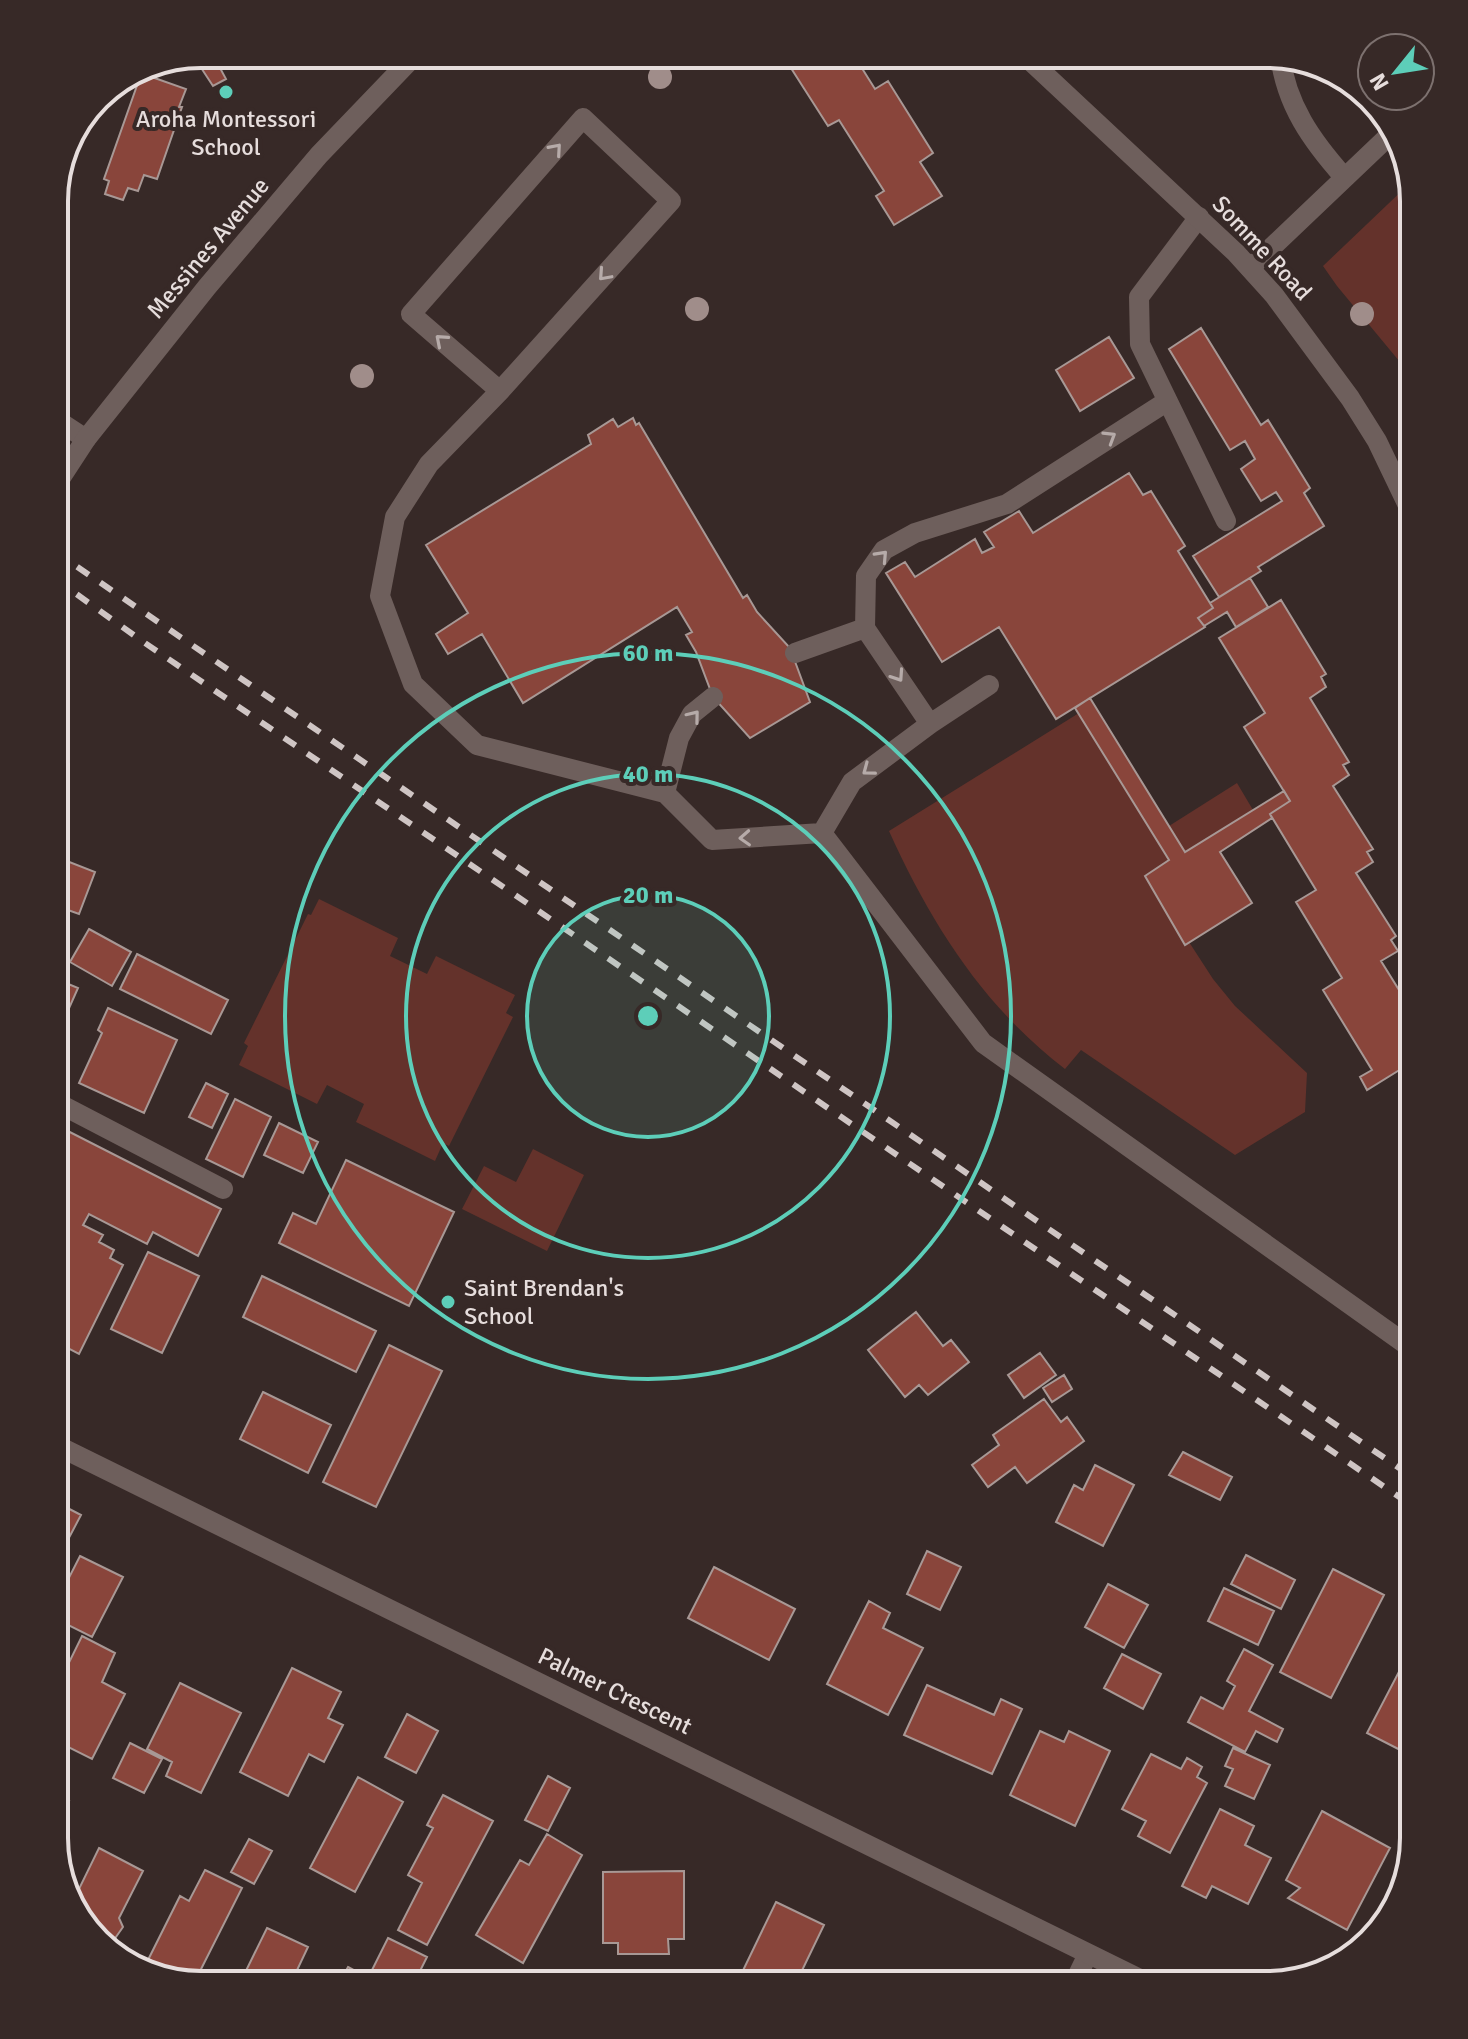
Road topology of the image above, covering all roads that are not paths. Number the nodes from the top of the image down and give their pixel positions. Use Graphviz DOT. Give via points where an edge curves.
graph roads {
  1 [pos="403,68"];
  2 [pos="1038,68"];
  3 [pos="1283,69"];
  4 [pos="1384,140"];
  5 [pos="1344,177"];
  6 [pos="1199,217"];
  7 [pos="1250,268"];
  8 [pos="500,391"];
  9 [pos="1166,402"];
  10 [pos="68,427"];
  11 [pos="86,439"];
  12 [pos="68,467"];
  13 [pos="1400,489"];
  14 [pos="1226,521"];
  15 [pos="865,628"];
  16 [pos="795,653"];
  17 [pos="989,685"];
  18 [pos="713,697"];
  19 [pos="930,724"];
  20 [pos="665,793"];
  21 [pos="822,833"];
  22 [pos="68,1108"];
  23 [pos="223,1189"];
  24 [pos="1400,1340"];
  25 [pos="68,1451"];
  26 [pos="1088,1954"];
  27 [pos="1080,1971"];
  28 [pos="1123,1971"];
  1 -- 11 [label="street, Messines Avenue" via="319,155"];
  2 -- 6 [label="street, Somme Road"];
  3 -- 5 [label="street" via="1304,127"];
  4 -- 5 [label="street"];
  5 -- 7 [label="street"];
  6 -- 7 [label="street, Somme Road"];
  6 -- 9 [label="street" via="1139,297 1140,344"];
  7 -- 13 [label="street, Somme Road" via="1350,398"];
  8 -- 8 [label="street, one-way" via="411,314 583,118 671,201"];
  8 -- 20 [label="street" via="429,464 395,517 380,596 413,684 477,745"];
  9 -- 14 [label="street"];
  15 -- 9 [label="street, one-way" via="866,576 884,550 915,533 1007,504"];
  10 -- 11 [label="street"];
  11 -- 12 [label="street, Messines Avenue"];
  15 -- 16 [label="street"];
  15 -- 19 [label="street, one-way"];
  17 -- 19 [label="street"];
  20 -- 18 [label="street, one-way" via="679,738 692,714"];
  19 -- 21 [label="street, one-way" via="852,782"];
  21 -- 20 [label="street, one-way" via="712,840"];
  21 -- 24 [label="street" via="983,1043"];
  22 -- 23 [label="street"];
  25 -- 26 [label="street, Palmer Crescent"];
  26 -- 27 [label="street"];
  26 -- 28 [label="street, Palmer Crescent"];
}
